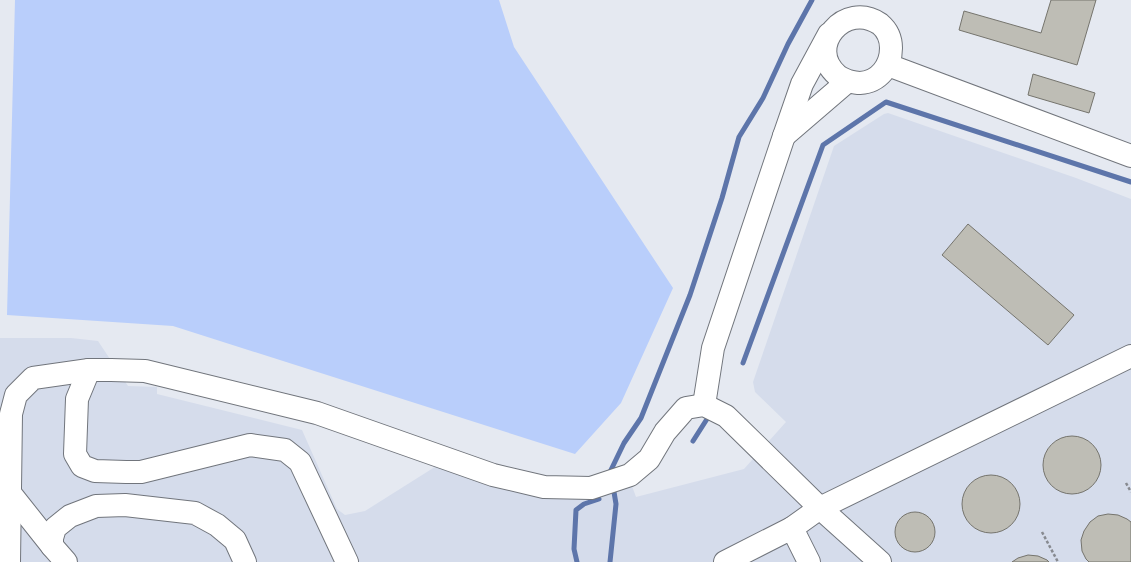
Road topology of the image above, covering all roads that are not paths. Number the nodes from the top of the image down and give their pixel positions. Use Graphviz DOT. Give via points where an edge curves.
graph roads {
  1 [pos="829,34"];
  2 [pos="888,65"];
  3 [pos="848,81"];
  4 [pos="784,136"];
  5 [pos="1131,156"];
  6 [pos="1131,356"];
  7 [pos="89,370"];
  8 [pos="704,405"];
  9 [pos="10,493"];
  10 [pos="820,508"];
  11 [pos="792,528"];
  12 [pos="59,554"];
  13 [pos="8,562"];
  14 [pos="245,562"];
  15 [pos="347,562"];
  16 [pos="725,562"];
  17 [pos="809,562"];
  18 [pos="880,562"];
  1 -- 2 [label="lane" via="835,25 844,19 864,16 874,20 883,26 889,35 891,56"];
  1 -- 3 [label="lane" via="825,45 830,67 838,76"];
  1 -- 4 [label="lane" via="802,84"];
  2 -- 3 [label="lane" via="871,80 860,83"];
  2 -- 5 [label="lane"];
  3 -- 4 [label="lane"];
  4 -- 8 [label="lane" via="714,348"];
  6 -- 10 [label="lane"];
  7 -- 8 [label="lane" via="145,371 317,413 493,475 544,487 591,488 630,475 649,459 665,432 686,408"];
  7 -- 9 [label="lane" via="33,378 16,394 11,414"];
  7 -- 15 [label="lane" via="77,399 75,454 82,466 95,471 142,472 250,444 285,450 300,462"];
  8 -- 10 [label="lane" via="726,416"];
  9 -- 12 [label="lane"];
  9 -- 13 [label="lane"];
  10 -- 11 [label="lane"];
  10 -- 18 [label="lane"];
  11 -- 16 [label="lane"];
  11 -- 17 [label="lane"];
  12 -- 14 [label="lane" via="52,538 55,528 70,516 96,506 125,505 195,513 217,525 235,540"];
}
